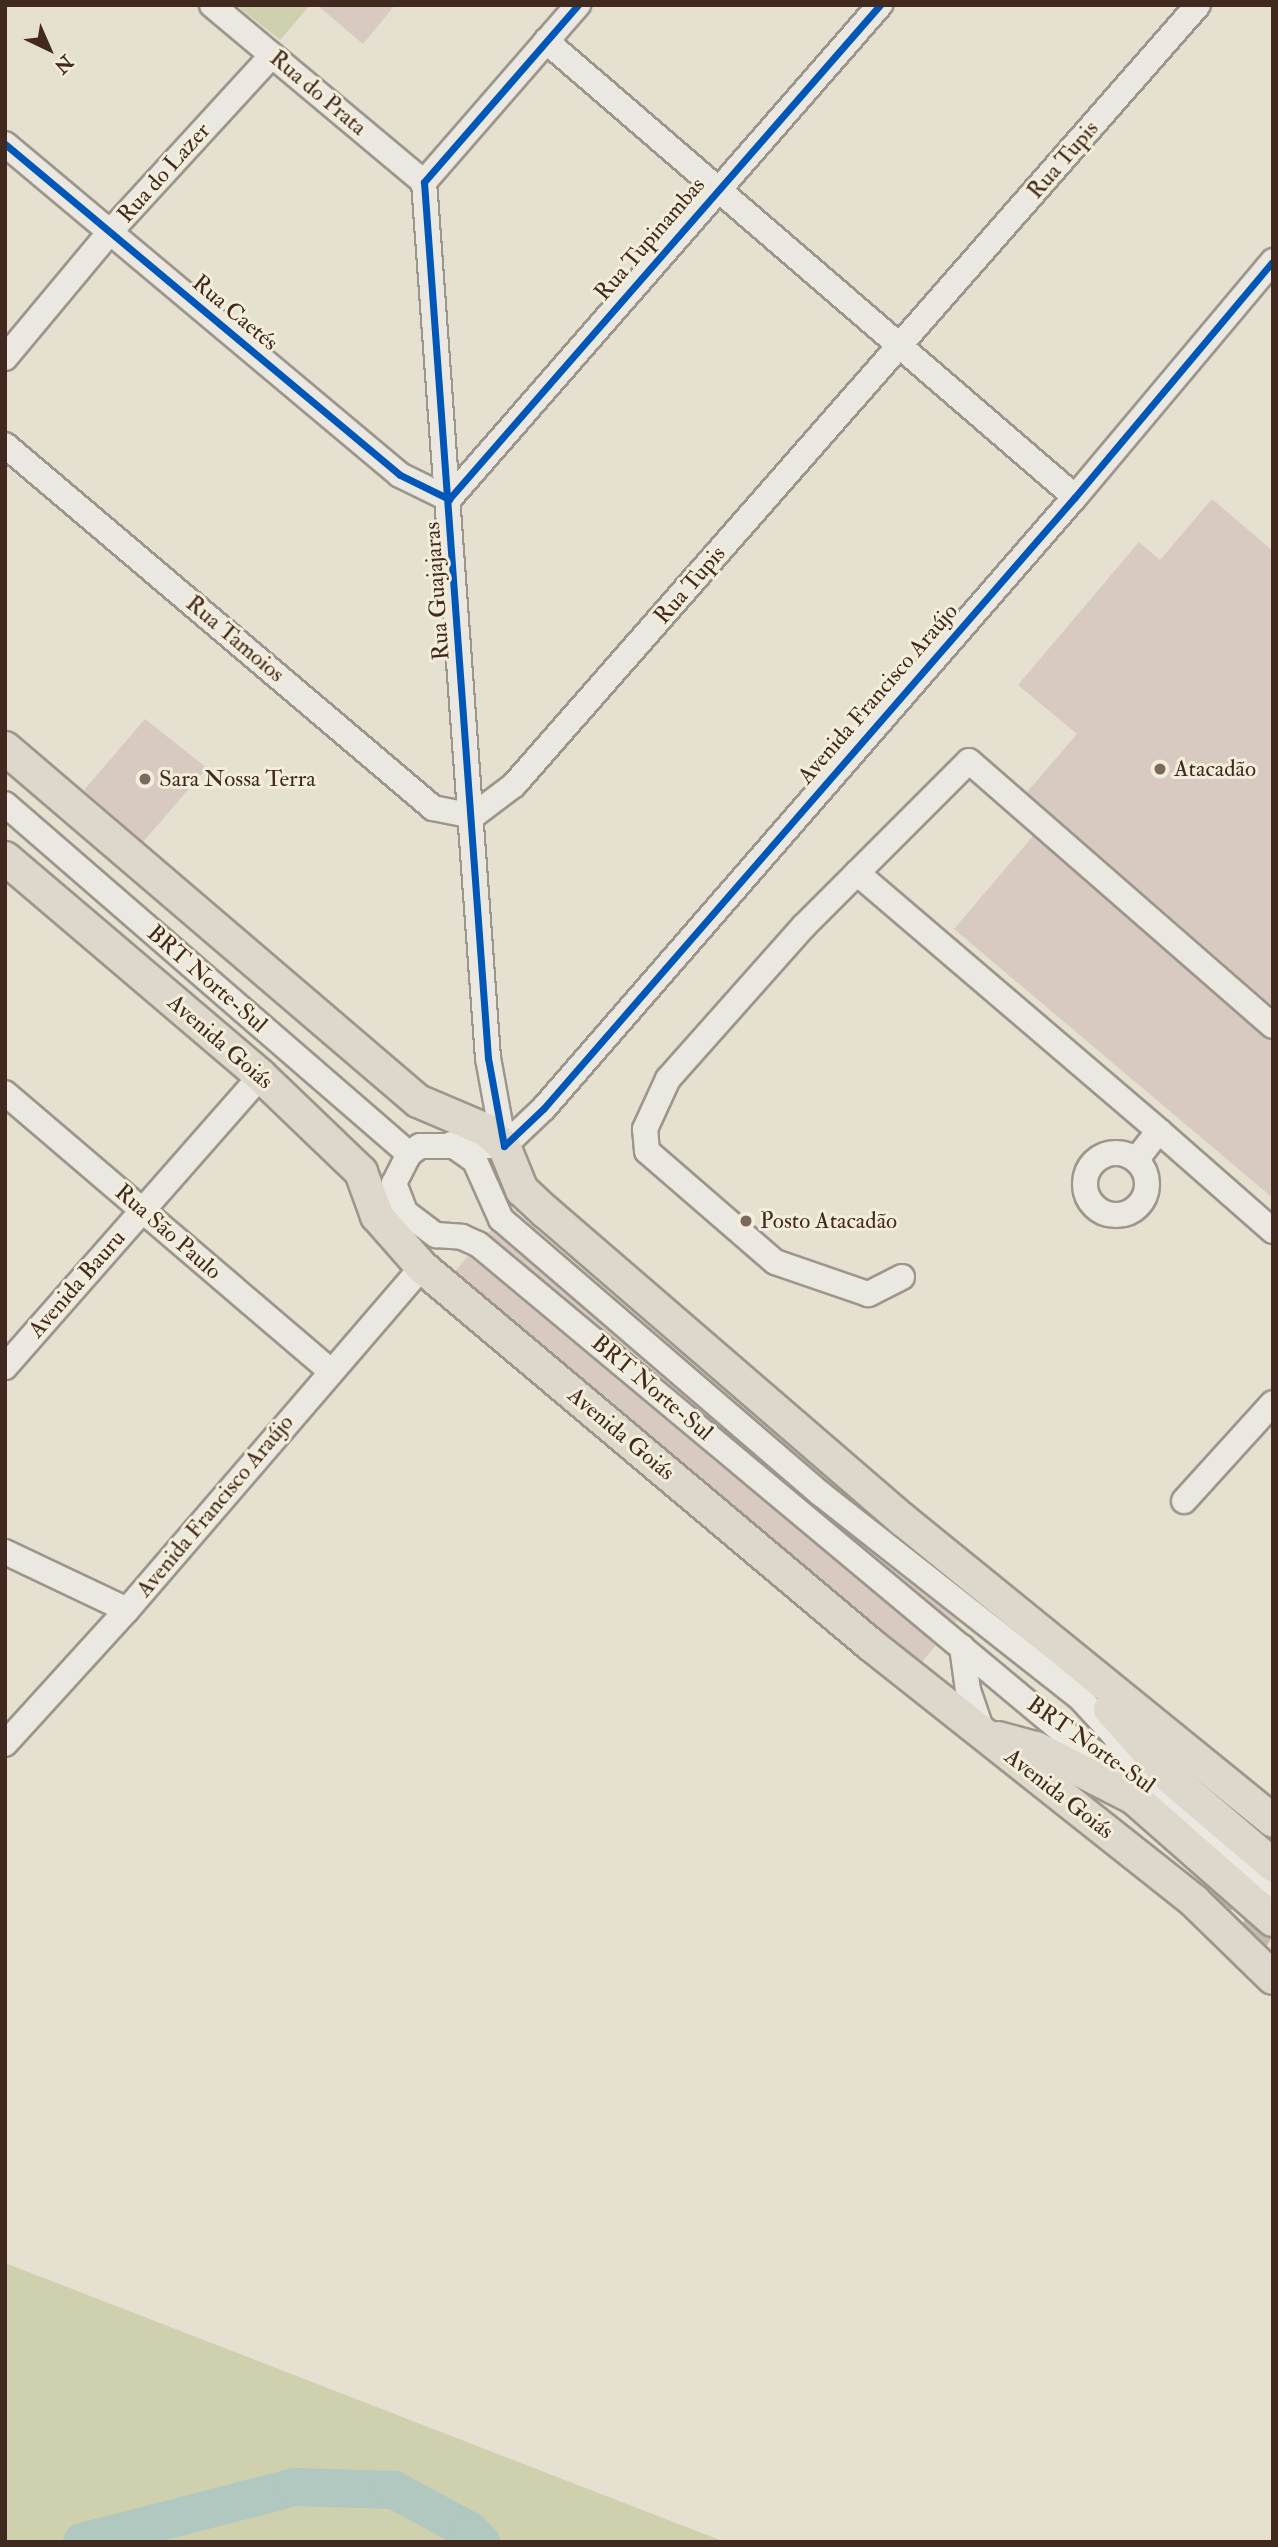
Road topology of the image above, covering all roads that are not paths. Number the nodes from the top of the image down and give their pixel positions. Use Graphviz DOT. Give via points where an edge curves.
graph roads {
  1 [pos="212,5"];
  2 [pos="578,5"];
  3 [pos="880,5"];
  4 [pos="1198,5"];
  5 [pos="546,41"];
  6 [pos="272,55"];
  7 [pos="5,144"];
  8 [pos="424,182"];
  9 [pos="718,191"];
  10 [pos="109,233"];
  11 [pos="1273,261"];
  12 [pos="900,346"];
  13 [pos="5,358"];
  14 [pos="5,445"];
  15 [pos="1075,497"];
  16 [pos="449,499"];
  17 [pos="5,748"];
  18 [pos="5,804"];
  19 [pos="473,816"];
  20 [pos="5,858"];
  21 [pos="858,873"];
  22 [pos="1273,1026"];
  23 [pos="261,1076"];
  24 [pos="5,1093"];
  25 [pos="1159,1130"];
  26 [pos="451,1144"];
  27 [pos="504,1146"];
  28 [pos="409,1154"];
  29 [pos="1136,1160"];
  30 [pos="395,1192"];
  31 [pos="142,1208"];
  32 [pos="1273,1231"];
  33 [pos="412,1257"];
  34 [pos="902,1277"];
  35 [pos="5,1367"];
  36 [pos="330,1371"];
  37 [pos="1273,1403"];
  38 [pos="1184,1501"];
  39 [pos="5,1552"];
  40 [pos="127,1610"];
  41 [pos="1054,1643"];
  42 [pos="961,1647"];
  43 [pos="983,1734"];
  44 [pos="5,1744"];
  45 [pos="1160,1794"];
  46 [pos="1273,1821"];
  47 [pos="1273,1865"];
  48 [pos="1273,1893"];
  49 [pos="1273,1920"];
  50 [pos="1273,1978"];
  1 -- 6 [label="street, Rua do Prata"];
  2 -- 5 [label="street"];
  3 -- 9 [label="street, Rua Tupinambas"];
  4 -- 12 [label="street, Rua Tupis"];
  5 -- 8 [label="street"];
  5 -- 9 [label="street"];
  6 -- 8 [label="street, Rua do Prata"];
  6 -- 10 [label="street, Rua do Lazer"];
  7 -- 10 [label="street, Rua Caetés"];
  8 -- 16 [label="street, Rua Guajajaras"];
  9 -- 12 [label="street"];
  9 -- 16 [label="street, Rua Tupinambas"];
  10 -- 13 [label="street, Rua do Lazer"];
  10 -- 16 [label="street, Rua Caetés" via="400,475"];
  11 -- 15 [label="street, Avenida Francisco Araújo"];
  12 -- 15 [label="street"];
  12 -- 19 [label="street, Rua Tupis" via="514,785"];
  14 -- 19 [label="street, Rua Tamoios" via="433,808"];
  15 -- 27 [label="street, Avenida Francisco Araújo" via="544,1108"];
  16 -- 19 [label="street, Rua Guajajaras"];
  17 -- 27 [label="main road" via="418,1101 486,1130"];
  18 -- 28 [label="street, BRT Norte-Sul"];
  19 -- 27 [label="street, Rua Guajajaras" via="488,1058"];
  20 -- 23 [label="main road, Avenida Goiás"];
  21 -- 22 [label="street" via="969,761"];
  21 -- 25 [label="street"];
  21 -- 34 [label="street" via="668,1079 645,1129 648,1152 775,1262 868,1294"];
  23 -- 31 [label="street, Avenida Bauru"];
  23 -- 33 [label="main road, Avenida Goiás" via="364,1176 377,1216"];
  24 -- 31 [label="street, Rua São Paulo"];
  25 -- 29 [label="street"];
  25 -- 32 [label="street"];
  26 -- 27 [label="street"];
  26 -- 28 [label="street" via="420,1146"];
  26 -- 45 [label="street, BRT Norte-Sul" via="475,1161 501,1219 821,1494 1080,1698"];
  27 -- 41 [label="main road" via="522,1190 538,1205 903,1520"];
  28 -- 30 [label="street" via="397,1172"];
  30 -- 33 [label="street"];
  30 -- 42 [label="street, BRT Norte-Sul" via="405,1212 427,1230 478,1244"];
  31 -- 35 [label="street, Avenida Bauru"];
  31 -- 36 [label="street, Rua São Paulo"];
  33 -- 36 [label="street, Avenida Francisco Araújo"];
  33 -- 43 [label="main road, Avenida Goiás"];
  36 -- 40 [label="street, Avenida Francisco Araújo"];
  37 -- 38 [label="street"];
  39 -- 40 [label="street"];
  40 -- 44 [label="street, Avenida Francisco Araújo"];
  41 -- 45 [label="main road"];
  41 -- 46 [label="main road"];
  42 -- 43 [label="street" via="968,1690"];
  42 -- 45 [label="street, BRT Norte-Sul" via="1064,1733"];
  43 -- 45 [label="main road" via="1036,1748 1134,1798"];
  43 -- 50 [label="main road, Avenida Goiás" via="1194,1901"];
  45 -- 47 [label="main road"];
  45 -- 48 [label="street"];
  45 -- 49 [label="main road"];
}
